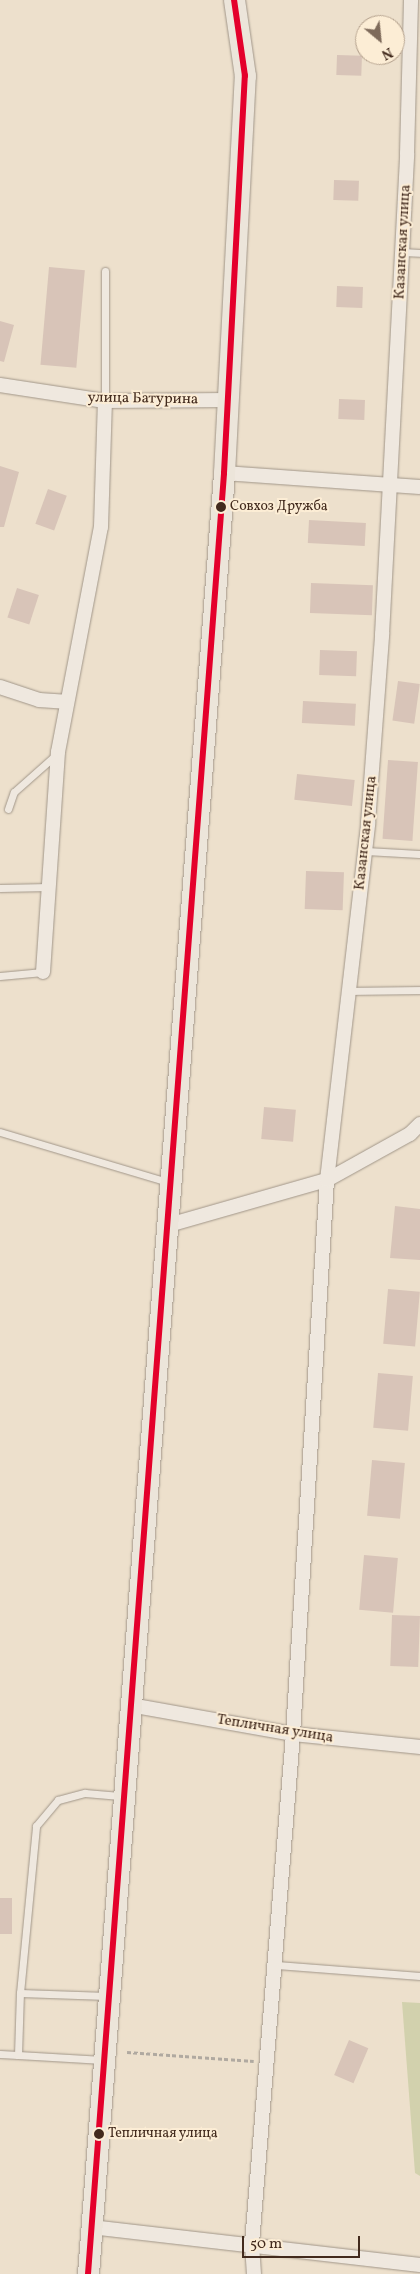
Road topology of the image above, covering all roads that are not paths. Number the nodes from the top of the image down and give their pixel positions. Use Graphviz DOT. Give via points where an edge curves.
graph roads {
  1 [pos="234,0"];
  2 [pos="410,0"];
  3 [pos="402,252"];
  4 [pos="420,253"];
  5 [pos="105,271"];
  6 [pos="0,385"];
  7 [pos="227,400"];
  8 [pos="105,401"];
  9 [pos="224,473"];
  10 [pos="390,484"];
  11 [pos="420,487"];
  12 [pos="0,687"];
  13 [pos="65,702"];
  14 [pos="58,752"];
  15 [pos="8,809"];
  16 [pos="365,851"];
  17 [pos="420,854"];
  18 [pos="49,887"];
  19 [pos="0,888"];
  20 [pos="43,972"];
  21 [pos="0,976"];
  22 [pos="420,990"];
  23 [pos="349,991"];
  24 [pos="420,1124"];
  25 [pos="0,1132"];
  26 [pos="415,1137"];
  27 [pos="327,1180"];
  28 [pos="169,1182"];
  29 [pos="165,1226"];
  30 [pos="130,1705"];
  31 [pos="293,1734"];
  32 [pos="420,1747"];
  33 [pos="123,1796"];
  34 [pos="277,1965"];
  35 [pos="420,1976"];
  36 [pos="20,1993"];
  37 [pos="108,1996"];
  38 [pos="0,2054"];
  39 [pos="18,2055"];
  40 [pos="103,2060"];
  41 [pos="91,2227"];
  42 [pos="252,2243"];
  43 [pos="420,2265"];
  44 [pos="88,2274"];
  45 [pos="254,2274"];
  1 -- 7 [label="main road" via="244,76"];
  2 -- 3 [label="street, Казанская улица"];
  3 -- 4 [label="lane"];
  3 -- 10 [label="street, Казанская улица"];
  5 -- 8 [label="lane"];
  6 -- 8 [label="street, улица Батурина"];
  7 -- 8 [label="street, улица Батурина"];
  7 -- 9 [label="main road"];
  8 -- 13 [label="street" via="101,527"];
  9 -- 10 [label="street"];
  9 -- 28 [label="main road"];
  10 -- 11 [label="street"];
  10 -- 16 [label="street, Казанская улица"];
  12 -- 13 [label="street" via="38,700"];
  13 -- 14 [label="street"];
  14 -- 15 [label="lane" via="14,792"];
  14 -- 18 [label="street"];
  16 -- 17 [label="lane"];
  16 -- 23 [label="street, Казанская улица"];
  18 -- 19 [label="lane"];
  18 -- 20 [label="street"];
  20 -- 21 [label="lane"];
  22 -- 23 [label="lane"];
  23 -- 27 [label="street, Казанская улица"];
  24 -- 26 [label="street"];
  25 -- 28 [label="lane"];
  26 -- 27 [label="street"];
  27 -- 29 [label="street"];
  27 -- 31 [label="street, Казанская улица"];
  28 -- 29 [label="main road"];
  29 -- 30 [label="main road"];
  30 -- 31 [label="street, Тепличная улица"];
  30 -- 33 [label="main road"];
  31 -- 32 [label="street, Тепличная улица"];
  31 -- 34 [label="street, Казанская улица"];
  33 -- 36 [label="lane" via="84,1793 58,1800 36,1826"];
  33 -- 37 [label="main road"];
  34 -- 35 [label="lane"];
  34 -- 42 [label="street, Казанская улица"];
  36 -- 37 [label="lane"];
  36 -- 39 [label="lane"];
  37 -- 40 [label="main road"];
  38 -- 39 [label="lane"];
  39 -- 40 [label="lane"];
  40 -- 41 [label="main road"];
  41 -- 42 [label="street"];
  41 -- 44 [label="main road"];
  42 -- 43 [label="street"];
  42 -- 45 [label="street, Казанская улица"];
}
